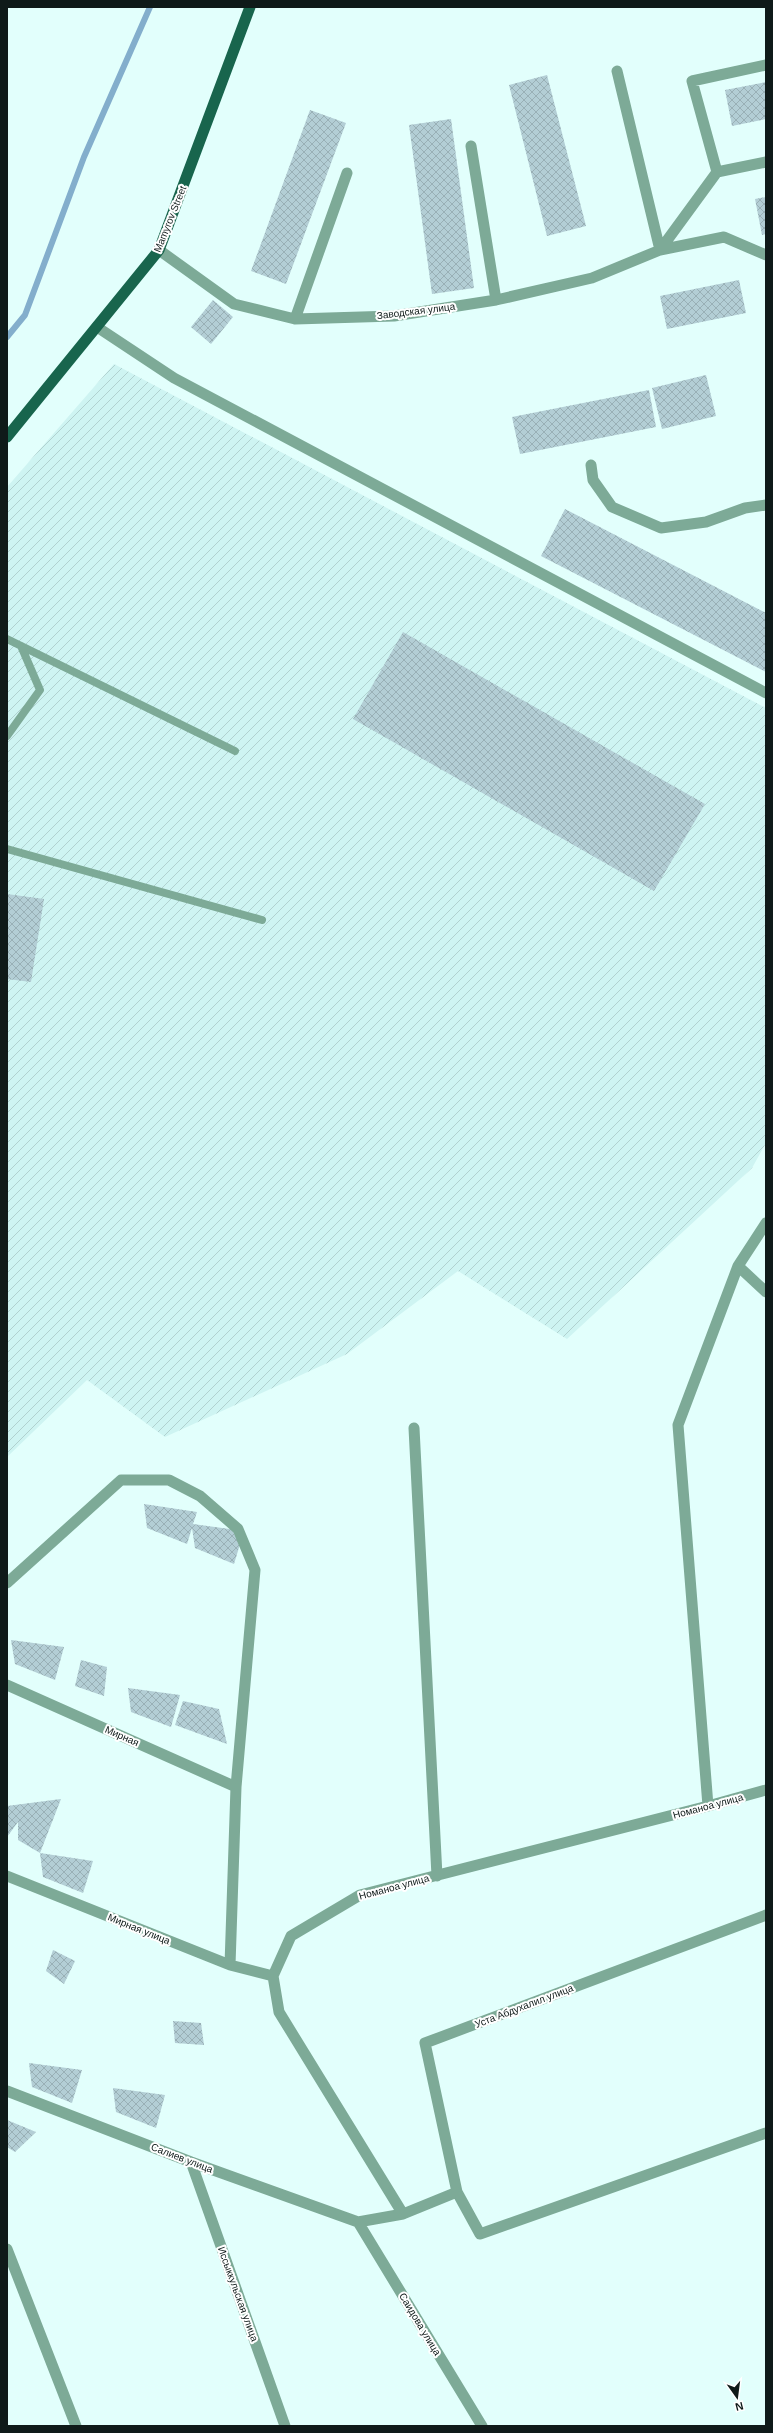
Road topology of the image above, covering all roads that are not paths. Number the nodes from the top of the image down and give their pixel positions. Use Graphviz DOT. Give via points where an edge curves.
graph roads {
  1 [pos="250,7"];
  2 [pos="766,65"];
  3 [pos="617,71"];
  4 [pos="471,146"];
  5 [pos="766,162"];
  6 [pos="717,172"];
  7 [pos="347,173"];
  8 [pos="159,250"];
  9 [pos="660,250"];
  10 [pos="766,255"];
  11 [pos="496,300"];
  12 [pos="295,319"];
  13 [pos="97,327"];
  14 [pos="7,437"];
  15 [pos="591,465"];
  16 [pos="766,505"];
  17 [pos="7,639"];
  18 [pos="21,646"];
  19 [pos="766,693"];
  20 [pos="7,736"];
  21 [pos="235,751"];
  22 [pos="7,849"];
  23 [pos="262,920"];
  24 [pos="766,1223"];
  25 [pos="738,1266"];
  26 [pos="766,1292"];
  27 [pos="414,1428"];
  28 [pos="7,1583"];
  29 [pos="7,1685"];
  30 [pos="236,1787"];
  31 [pos="766,1790"];
  32 [pos="708,1806"];
  33 [pos="7,1876"];
  34 [pos="437,1876"];
  35 [pos="766,1915"];
  36 [pos="230,1965"];
  37 [pos="272,1976"];
  38 [pos="7,2091"];
  39 [pos="766,2133"];
  40 [pos="191,2162"];
  41 [pos="458,2192"];
  42 [pos="403,2214"];
  43 [pos="358,2222"];
  44 [pos="7,2249"];
  45 [pos="76,2426"];
  46 [pos="285,2426"];
  47 [pos="482,2426"];
  1 -- 8 [label="main road, Mamyrov Street"];
  2 -- 6 [label="street" via="692,81"];
  3 -- 9 [label="street"];
  4 -- 11 [label="street"];
  5 -- 6 [label="street"];
  6 -- 9 [label="street"];
  7 -- 12 [label="street"];
  8 -- 12 [label="street, Заводская улица" via="234,304"];
  8 -- 13 [label="main road, Mamyrov Street"];
  9 -- 10 [label="street, Заводская улица" via="724,237"];
  9 -- 11 [label="street, Заводская улица" via="592,278"];
  11 -- 12 [label="street, Заводская улица" via="394,316"];
  13 -- 14 [label="main road, Mamyrov Street"];
  13 -- 19 [label="street" via="174,378"];
  15 -- 16 [label="street" via="593,480 612,507 661,528 706,522 745,508"];
  17 -- 18 [label="lane"];
  18 -- 20 [label="lane" via="40,690"];
  18 -- 21 [label="lane"];
  22 -- 23 [label="lane"];
  24 -- 25 [label="street"];
  25 -- 26 [label="street"];
  25 -- 32 [label="street" via="678,1425"];
  27 -- 34 [label="street"];
  28 -- 30 [label="street" via="121,1480 169,1480 200,1496 238,1529 255,1570"];
  29 -- 30 [label="street, Мирная"];
  30 -- 36 [label="street"];
  31 -- 32 [label="street, Номаноа улица"];
  32 -- 34 [label="street, Номаноа улица"];
  33 -- 36 [label="street, Мирная улица"];
  34 -- 37 [label="street, Номаноа улица" via="360,1895 292,1936"];
  35 -- 41 [label="street, Уста Абдухалил улица" via="425,2043"];
  36 -- 37 [label="street, Мирная улица"];
  37 -- 42 [label="street" via="279,2012"];
  38 -- 40 [label="street, Салиев улица"];
  39 -- 41 [label="street, Уста Абдухалил улица" via="480,2234"];
  40 -- 43 [label="street, Салиев улица"];
  40 -- 46 [label="street, Иссыккульская улица"];
  41 -- 42 [label="street"];
  42 -- 43 [label="street"];
  43 -- 47 [label="street, Саидова улица"];
  44 -- 45 [label="street"];
}
